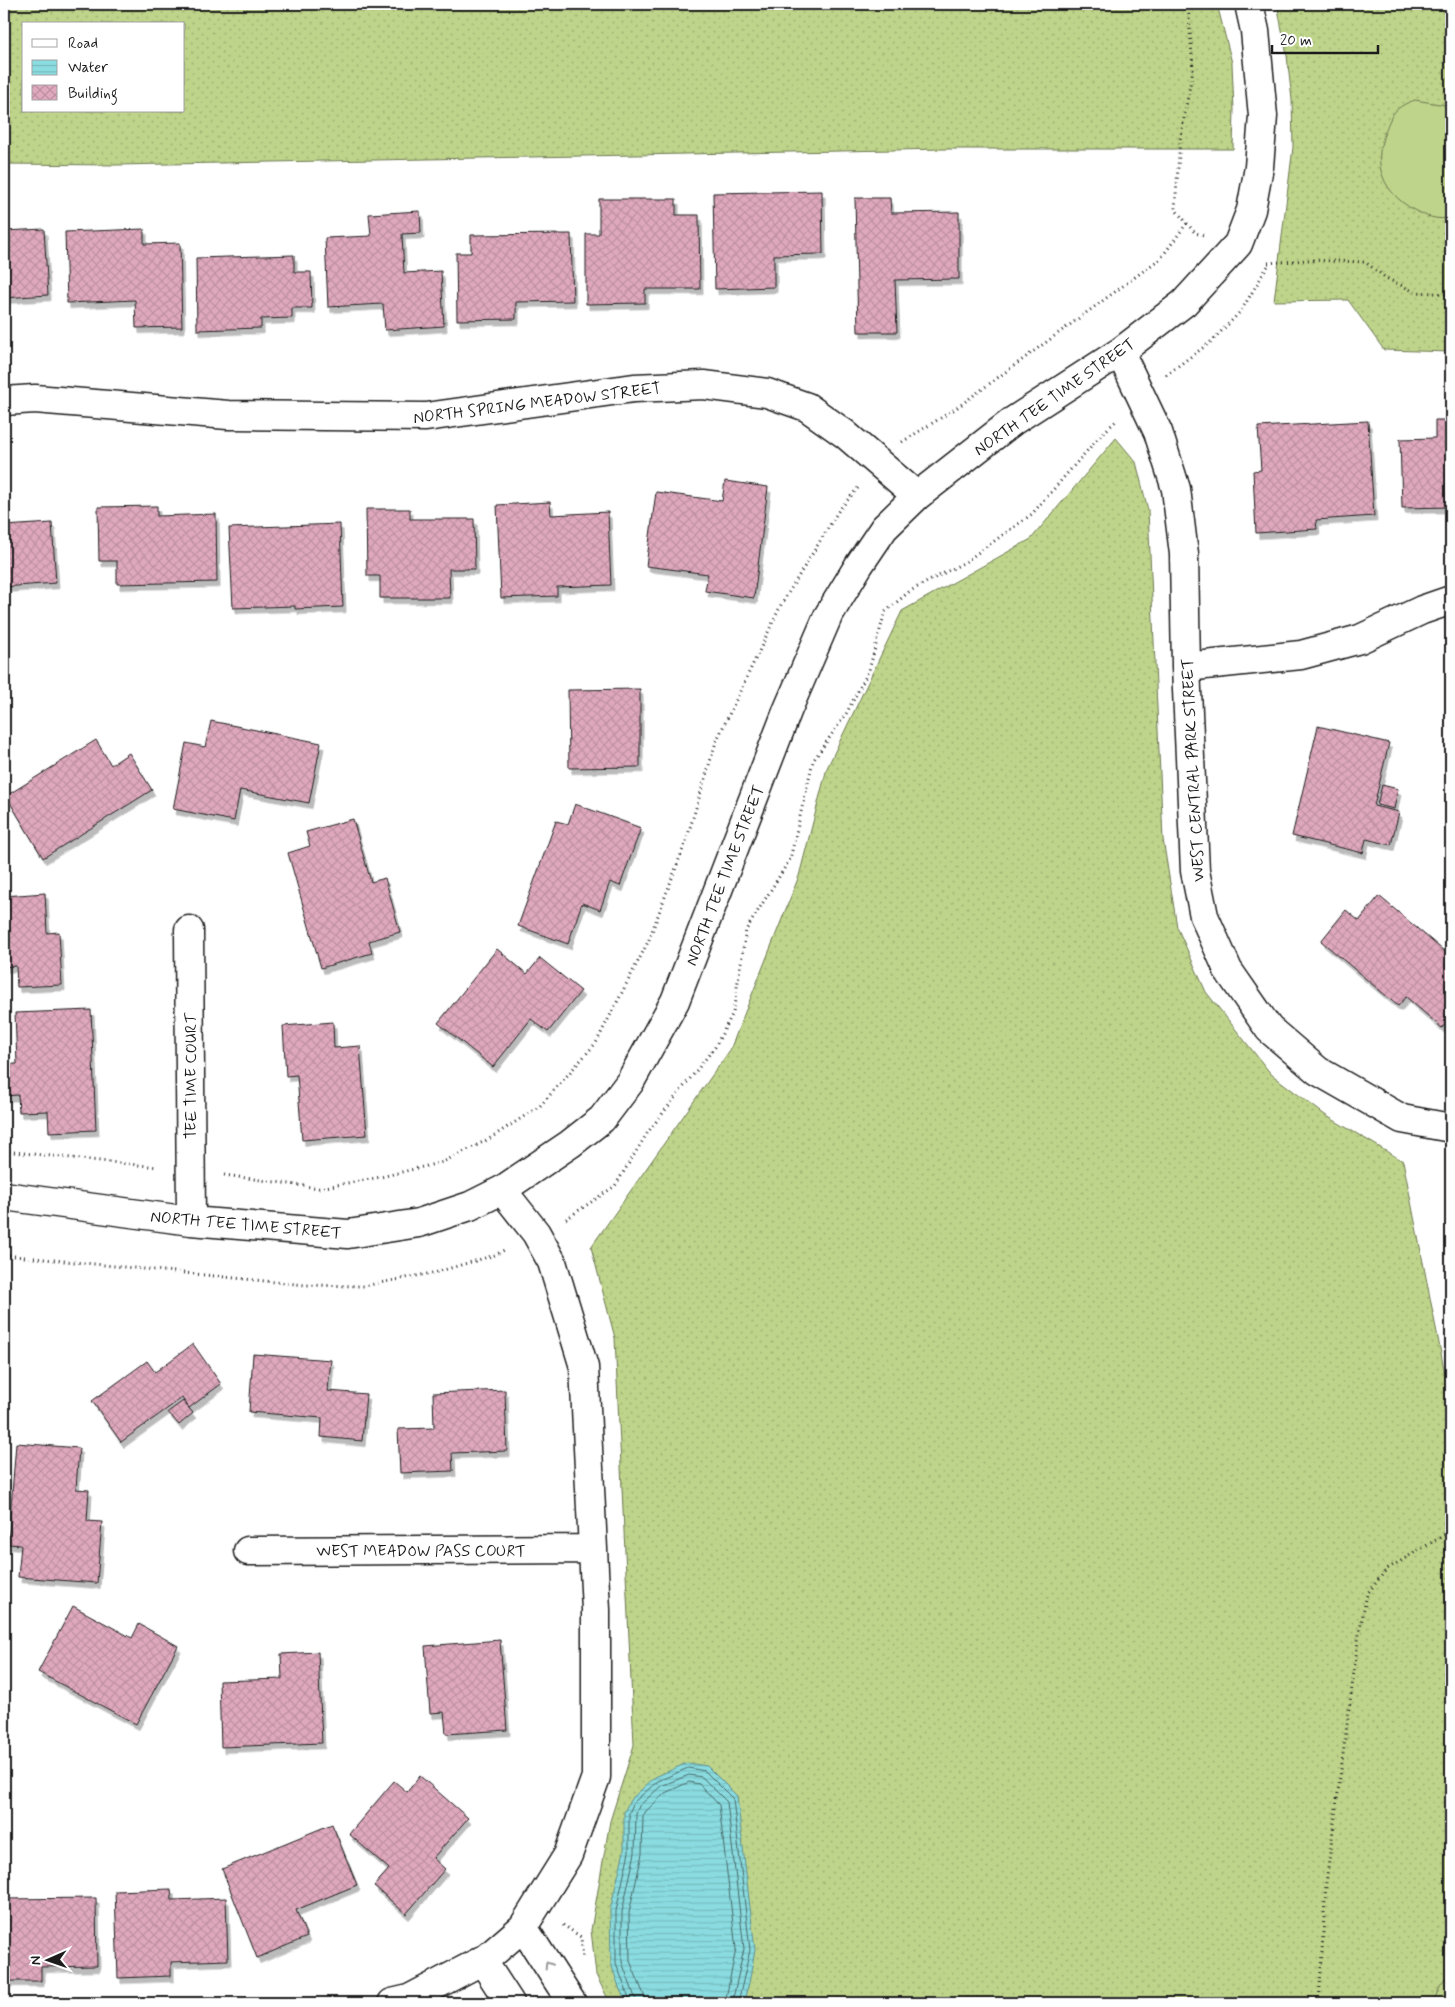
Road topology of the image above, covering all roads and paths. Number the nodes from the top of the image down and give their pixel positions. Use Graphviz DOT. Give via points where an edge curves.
graph roads {
  1 [pos="1249,4"];
  2 [pos="1187,223"];
  3 [pos="1120,352"];
  4 [pos="4,401"];
  5 [pos="879,464"];
  6 [pos="917,496"];
  7 [pos="1451,600"];
  8 [pos="1186,667"];
  9 [pos="189,930"];
  10 [pos="1451,1128"];
  11 [pos="4,1150"];
  12 [pos="191,1171"];
  13 [pos="502,1190"];
  14 [pos="4,1196"];
  15 [pos="191,1221"];
  16 [pos="1451,1530"];
  17 [pos="593,1549"];
  18 [pos="248,1551"];
  19 [pos="523,1927"];
  20 [pos="482,1960"];
  21 [pos="392,2003"];
  22 [pos="510,2003"];
  23 [pos="572,2003"];
  24 [pos="1319,2003"];
  1 -- 3 [label="street, NORTH TEE TIME STREET" via="1263,116 1252,210 1232,252 1184,303"];
  2 -- 5 [label="path" via="1161,258 955,410 897,445"];
  3 -- 6 [label="street, NORTH TEE TIME STREET" via="1013,421"];
  3 -- 8 [label="street, WEST CENTRAL PARK STREET" via="1158,432 1176,489 1184,554"];
  4 -- 5 [label="street, NORTH SPRING MEADOW STREET" via="35,399 228,415 426,417 634,388 704,385 767,394 807,407"];
  5 -- 6 [label="street, NORTH SPRING MEADOW STREET"];
  5 -- 12 [label="path" via="840,510 781,605 716,742 686,841 648,942 596,1043 540,1106 489,1139 443,1162 381,1177 319,1188"];
  6 -- 13 [label="street, NORTH TEE TIME STREET" via="884,528 828,616 788,709 675,1001 630,1082 602,1119"];
  7 -- 8 [label="street" via="1360,639 1301,655"];
  8 -- 10 [label="street, WEST CENTRAL PARK STREET" via="1195,871 1204,916 1228,970 1269,1029 1318,1071 1402,1119"];
  9 -- 12 [label="street, TEE TIME COURT"];
  11 -- 12 [label="path"];
  12 -- 15 [label="street, TEE TIME COURT"];
  13 -- 15 [label="street, NORTH TEE TIME STREET" via="470,1206 419,1222 348,1234"];
  13 -- 17 [label="street" via="536,1234 552,1262 584,1367"];
  14 -- 15 [label="street, NORTH TEE TIME STREET"];
  16 -- 24 [label="path" via="1387,1569 1367,1594 1326,1883"];
  17 -- 18 [label="street, WEST MEADOW PASS COURT"];
  17 -- 19 [label="street" via="596,1777 568,1855"];
  19 -- 20 [label="street"];
  23 -- 19 [label="street, one-way"];
  20 -- 21 [label="street" via="409,1999"];
  20 -- 22 [label="street"];
}
